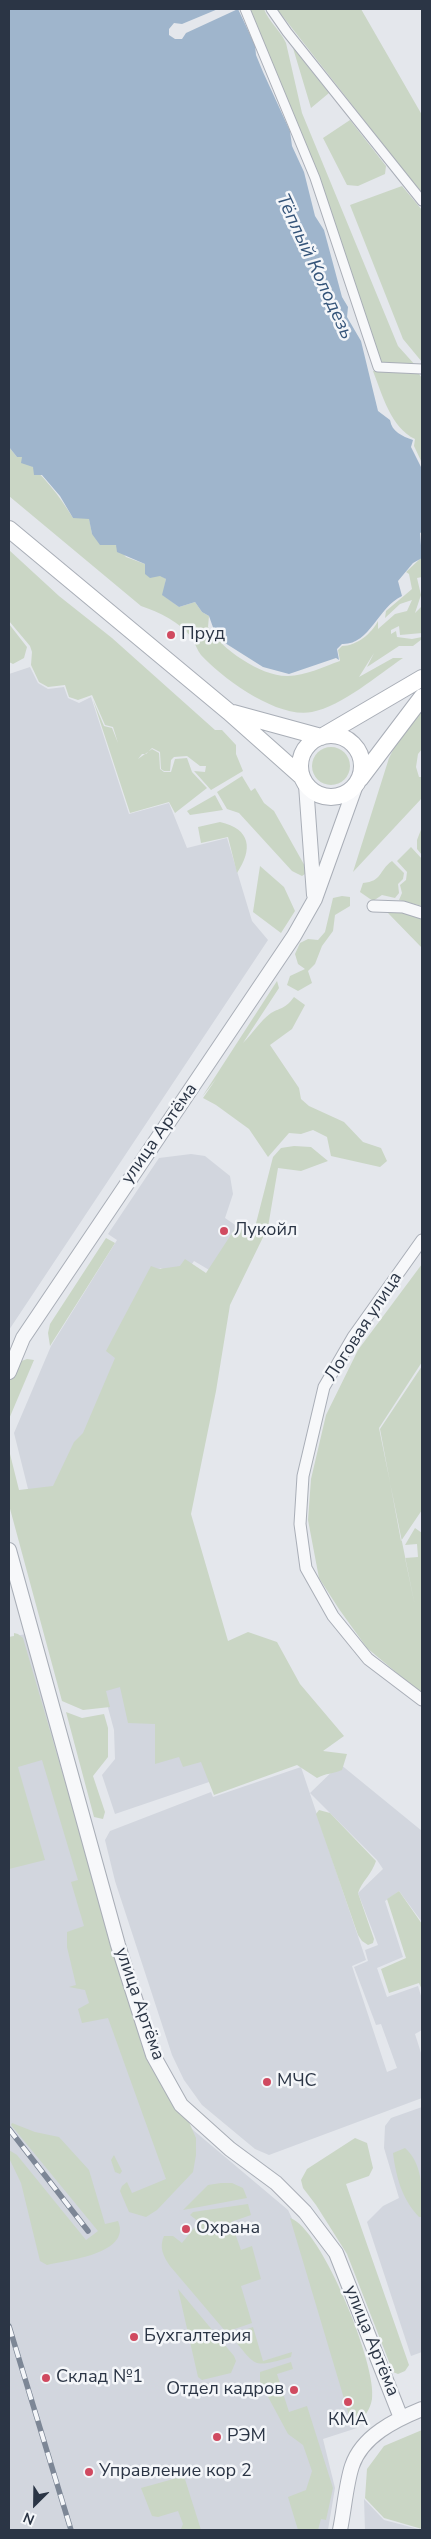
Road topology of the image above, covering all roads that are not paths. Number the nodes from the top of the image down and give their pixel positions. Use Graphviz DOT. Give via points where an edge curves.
graph roads {
  1 [pos="245,9"];
  2 [pos="271,9"];
  3 [pos="422,201"];
  4 [pos="422,370"];
  5 [pos="9,529"];
  6 [pos="422,678"];
  7 [pos="422,697"];
  8 [pos="229,712"];
  9 [pos="321,737"];
  10 [pos="303,780"];
  11 [pos="357,782"];
  12 [pos="315,899"];
  13 [pos="373,906"];
  14 [pos="422,912"];
  15 [pos="422,1240"];
  16 [pos="9,1372"];
  17 [pos="9,1550"];
  18 [pos="422,1700"];
  19 [pos="422,2409"];
  20 [pos="401,2418"];
  21 [pos="348,2496"];
  22 [pos="340,2530"];
  23 [pos="350,2530"];
  1 -- 4 [label="street" via="315,178 378,367"];
  2 -- 3 [label="street"];
  5 -- 8 [label="main road"];
  6 -- 9 [label="main road"];
  7 -- 11 [label="main road"];
  8 -- 9 [label="main road"];
  8 -- 10 [label="main road"];
  9 -- 10 [label="main road" via="312,742 301,757"];
  9 -- 11 [label="main road" via="342,738 358,752 361,772"];
  10 -- 11 [label="main road" via="312,792 330,798 341,796"];
  10 -- 12 [label="street"];
  11 -- 12 [label="street, улица Артёма"];
  12 -- 16 [label="street, улица Артёма" via="294,936 23,1338"];
  13 -- 14 [label="street" via="403,907"];
  15 -- 18 [label="street, Логовая улица" via="353,1337 324,1387 303,1476 300,1524 306,1568 333,1616 368,1659"];
  17 -- 20 [label="street, улица Артёма" via="118,1945 153,2055 181,2105 230,2149 276,2183 305,2212 336,2253"];
  19 -- 20 [label="street"];
  20 -- 21 [label="street" via="370,2439 358,2453 349,2478"];
  21 -- 22 [label="street"];
  21 -- 23 [label="street"];
}
